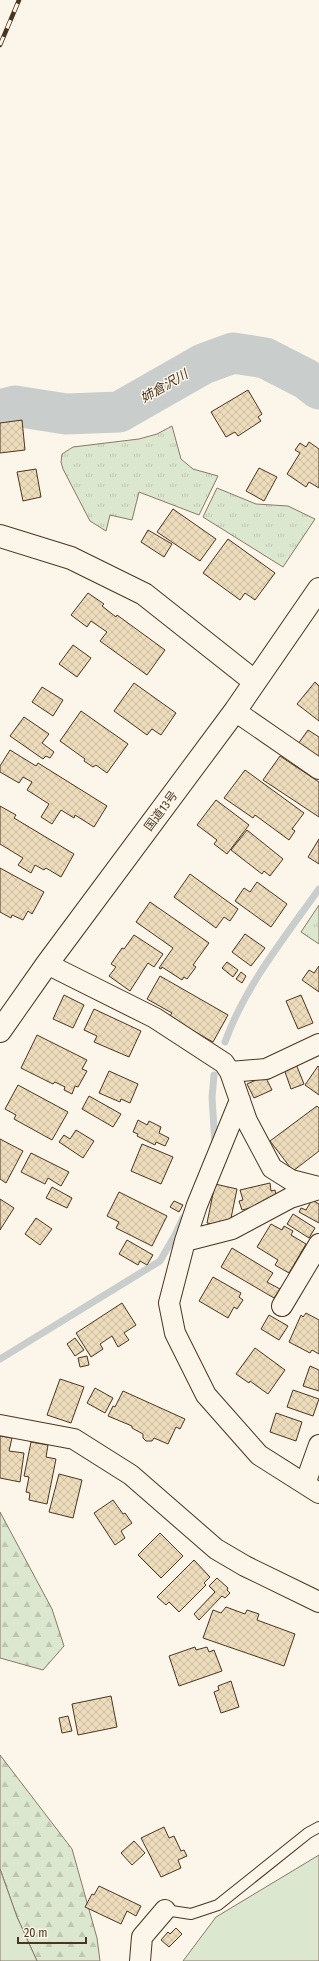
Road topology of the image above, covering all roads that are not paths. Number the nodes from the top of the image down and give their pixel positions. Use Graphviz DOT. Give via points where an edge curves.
graph roads {
  1 [pos="0,536"];
  2 [pos="319,589"];
  3 [pos="254,681"];
  4 [pos="235,711"];
  5 [pos="319,769"];
  6 [pos="47,964"];
  7 [pos="0,1031"];
  8 [pos="319,1044"];
  9 [pos="230,1072"];
  10 [pos="240,1100"];
  11 [pos="319,1188"];
  12 [pos="185,1241"];
  13 [pos="319,1244"];
  14 [pos="282,1306"];
  15 [pos="0,1425"];
  16 [pos="319,1445"];
  17 [pos="312,1489"];
  18 [pos="319,1602"];
  19 [pos="319,1827"];
  20 [pos="165,1910"];
  21 [pos="140,1961"];
  1 -- 3 [label="main road" via="71,558 144,594"];
  2 -- 3 [label="main road, 国道13号"];
  3 -- 4 [label="main road, 国道13号"];
  4 -- 5 [label="street"];
  4 -- 6 [label="main road, 国道13号"];
  6 -- 7 [label="main road, 国道13号"];
  6 -- 9 [label="street" via="155,1018 224,1063"];
  8 -- 9 [label="street" via="266,1068"];
  9 -- 10 [label="street"];
  10 -- 11 [label="street" via="246,1121 272,1168 291,1180"];
  10 -- 12 [label="street"];
  11 -- 12 [label="street" via="290,1198 232,1229"];
  12 -- 17 [label="street" via="169,1303 175,1333 206,1395 258,1455"];
  13 -- 14 [label="street"];
  15 -- 18 [label="street" via="74,1439 131,1475 216,1549"];
  16 -- 17 [label="street"];
  19 -- 20 [label="lane" via="218,1905 191,1914"];
  20 -- 21 [label="street" via="142,1937"];
}
